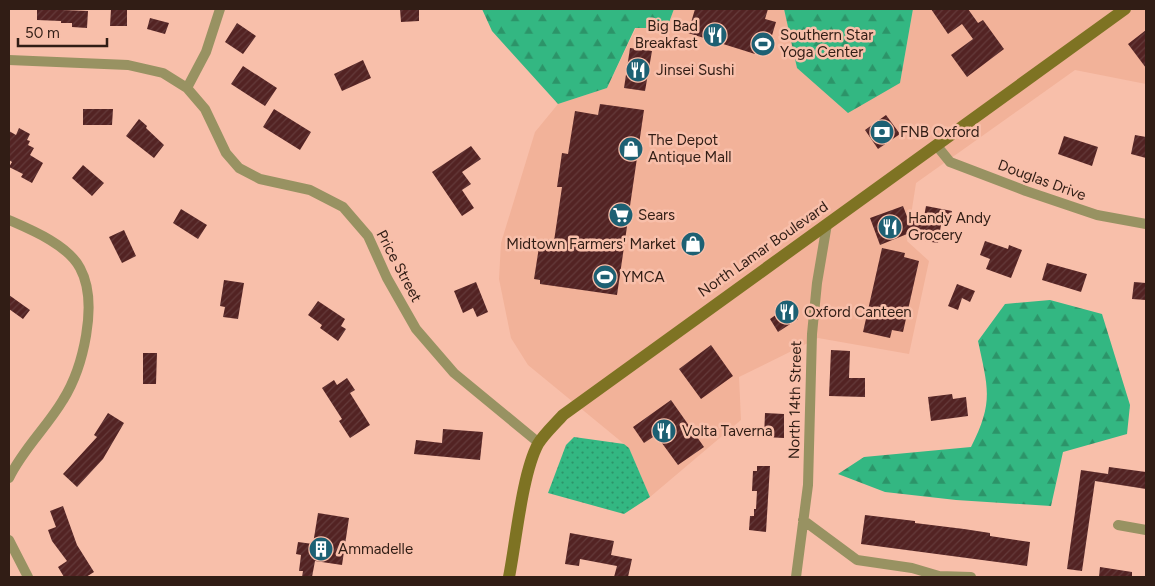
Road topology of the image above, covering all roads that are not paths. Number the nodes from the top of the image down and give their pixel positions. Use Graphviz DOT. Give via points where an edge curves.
graph roads {
  1 [pos="220,9"];
  2 [pos="1125,9"];
  3 [pos="9,60"];
  4 [pos="187,88"];
  5 [pos="937,146"];
  6 [pos="9,220"];
  7 [pos="827,224"];
  8 [pos="1146,224"];
  9 [pos="539,443"];
  10 [pos="13,460"];
  11 [pos="9,478"];
  12 [pos="803,520"];
  13 [pos="1118,525"];
  14 [pos="1146,530"];
  15 [pos="9,540"];
  16 [pos="28,577"];
  17 [pos="509,577"];
  18 [pos="796,577"];
  19 [pos="971,577"];
  1 -- 4 [label="street" via="206,52"];
  2 -- 5 [label="street, North Lamar Boulevard"];
  3 -- 4 [label="street, Price Street" via="128,65 162,73"];
  4 -- 9 [label="street, Price Street" via="205,109 226,152 239,168 260,179 310,190 343,207 368,236 387,278 418,331 454,373"];
  5 -- 7 [label="street, North Lamar Boulevard"];
  5 -- 8 [label="street, Douglas Drive" via="950,162 1026,191 1097,215"];
  6 -- 10 [label="street" via="59,246 80,268 89,296 85,338 77,373 63,400"];
  7 -- 9 [label="street, North Lamar Boulevard" via="563,415"];
  7 -- 12 [label="street, North 14th Street" via="816,283 808,485"];
  9 -- 17 [label="street, North Lamar Boulevard" via="528,471"];
  10 -- 11 [label="street"];
  12 -- 18 [label="street, North 14th Street"];
  12 -- 19 [label="street" via="857,560 912,568 939,576"];
  13 -- 14 [label="street"];
  15 -- 16 [label="street"];
}
